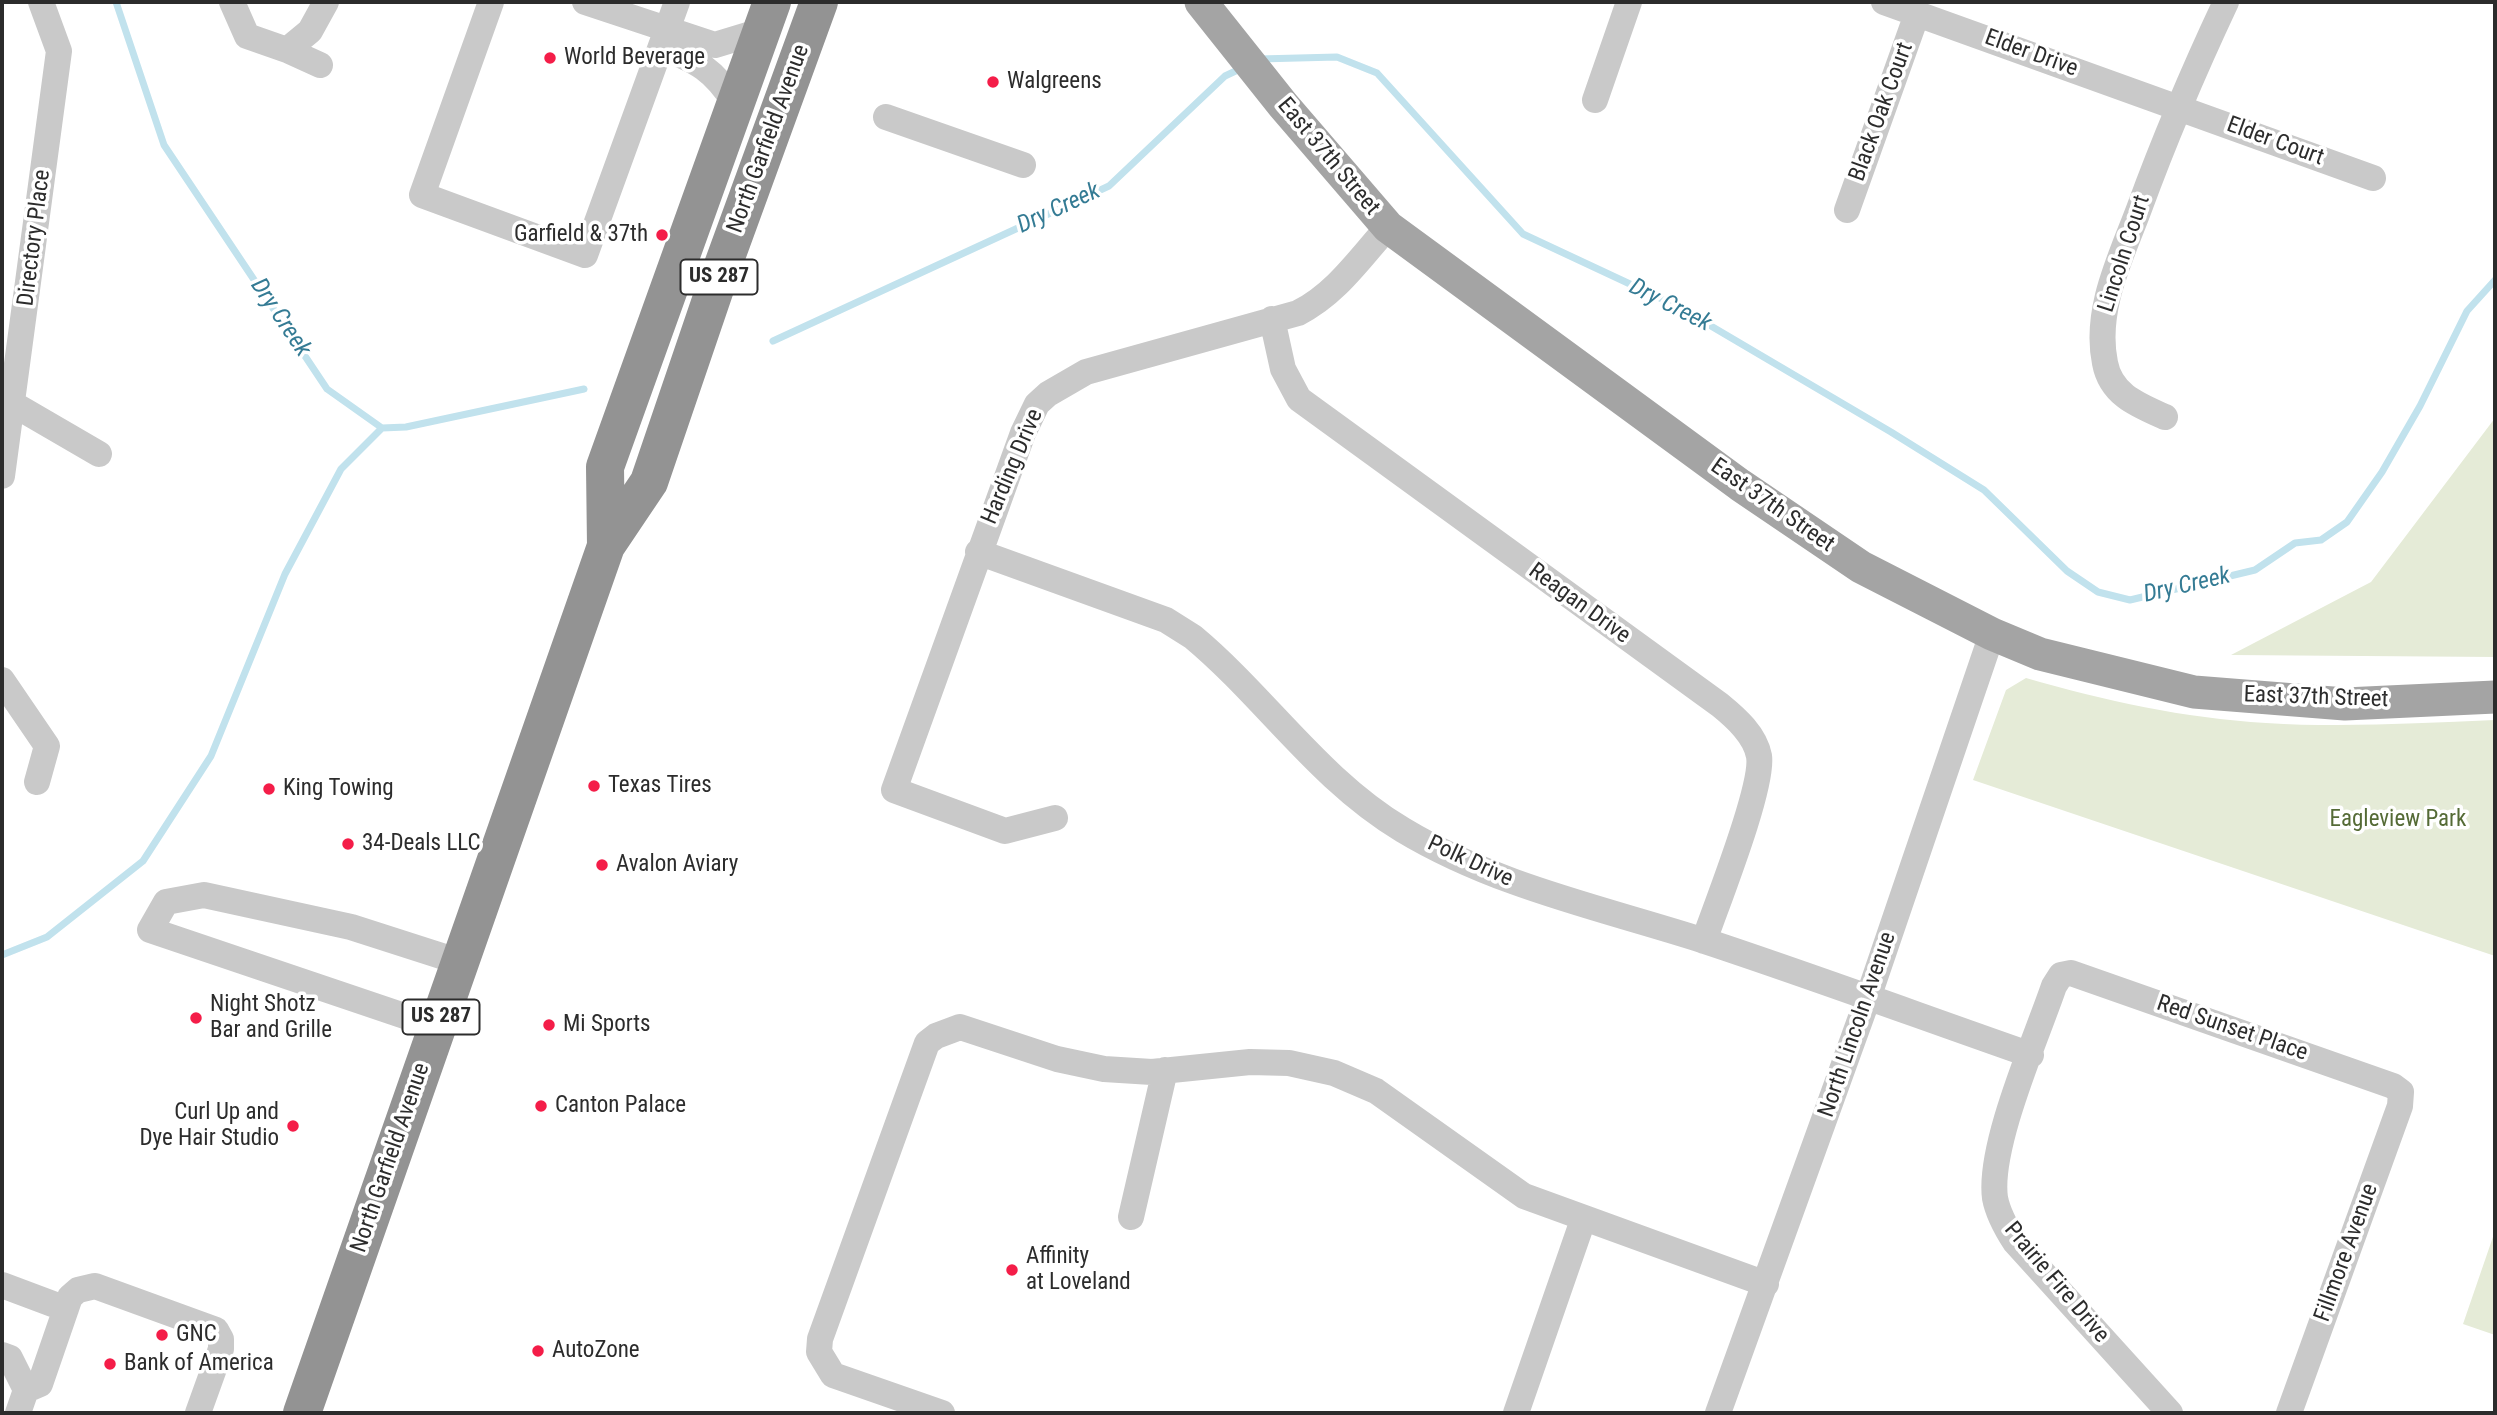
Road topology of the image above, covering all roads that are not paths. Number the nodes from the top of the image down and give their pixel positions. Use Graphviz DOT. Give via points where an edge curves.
graph roads {
  1 [pos="41,2"];
  2 [pos="232,2"];
  3 [pos="326,2"];
  4 [pos="491,2"];
  5 [pos="585,2"];
  6 [pos="677,2"];
  7 [pos="819,2"];
  8 [pos="1201,2"];
  9 [pos="1629,2"];
  10 [pos="1884,2"];
  11 [pos="2225,2"];
  12 [pos="1917,13"];
  13 [pos="767,16"];
  14 [pos="664,39"];
  15 [pos="287,50"];
  16 [pos="320,65"];
  17 [pos="1595,100"];
  18 [pos="735,103"];
  19 [pos="2177,106"];
  20 [pos="886,117"];
  21 [pos="1023,165"];
  22 [pos="2373,178"];
  23 [pos="1847,210"];
  24 [pos="1388,227"];
  25 [pos="1272,319"];
  26 [pos="13,404"];
  27 [pos="2165,417"];
  28 [pos="99,454"];
  29 [pos="2,476"];
  30 [pos="606,546"];
  31 [pos="978,552"];
  32 [pos="1992,634"];
  33 [pos="2,680"];
  34 [pos="2495,697"];
  35 [pos="37,782"];
  36 [pos="1055,818"];
  37 [pos="1704,941"];
  38 [pos="460,962"];
  39 [pos="2061,975"];
  40 [pos="1868,998"];
  41 [pos="437,1027"];
  42 [pos="2031,1055"];
  43 [pos="1165,1070"];
  44 [pos="2400,1092"];
  45 [pos="1131,1217"];
  46 [pos="1583,1220"];
  47 [pos="1766,1284"];
  48 [pos="2,1285"];
  49 [pos="66,1309"];
  50 [pos="2,1355"];
  51 [pos="22,1402"];
  52 [pos="198,1413"];
  53 [pos="302,1413"];
  54 [pos="942,1413"];
  55 [pos="1516,1413"];
  56 [pos="1718,1413"];
  57 [pos="2170,1413"];
  58 [pos="2289,1413"];
  1 -- 26 [label="street, Directory Place" via="59,51"];
  2 -- 15 [label="street" via="247,36"];
  3 -- 15 [label="street" via="310,32"];
  4 -- 14 [label="street" via="422,195 585,255"];
  5 -- 14 [label="street"];
  6 -- 14 [label="street"];
  7 -- 30 [label="highway, North Garfield Avenue / US 287" via="649,482"];
  8 -- 24 [label="main road, East 37th Street"];
  9 -- 17 [label="street"];
  10 -- 12 [label="street, Elder Drive"];
  11 -- 19 [label="street"];
  12 -- 19 [label="street, Elder Drive"];
  12 -- 23 [label="street, Black Oak Court"];
  13 -- 14 [label="street" via="715,45"];
  13 -- 18 [label="highway, North Garfield Avenue / US 287"];
  14 -- 18 [label="street" via="711,71"];
  15 -- 16 [label="street"];
  18 -- 30 [label="highway, North Garfield Avenue / US 287" via="606,467"];
  19 -- 22 [label="street, Elder Court"];
  19 -- 27 [label="street, Lincoln Court" via="2113,278 2102,321 2105,364 2113,382 2126,400"];
  20 -- 21 [label="street"];
  24 -- 25 [label="street, Harding Drive" via="1329,293 1298,313"];
  24 -- 32 [label="main road, East 37th Street" via="1740,485 1861,567"];
  25 -- 31 [label="street, Harding Drive" via="1086,372 1048,394 1037,404 1023,433"];
  25 -- 37 [label="street, Reagan Drive" via="1283,369 1299,399 1720,705 1751,737 1759,756 1755,789"];
  26 -- 28 [label="street"];
  26 -- 29 [label="street, Directory Place"];
  30 -- 38 [label="highway, North Garfield Avenue / US 287"];
  31 -- 36 [label="street, Harding Drive" via="894,790 1005,831"];
  31 -- 37 [label="street, Polk Drive" via="1166,620 1193,637 1333,778 1402,830 1513,883"];
  32 -- 34 [label="main road, East 37th Street" via="2052,657 2194,692 2345,704"];
  32 -- 40 [label="street, North Lincoln Avenue"];
  33 -- 35 [label="street" via="47,746"];
  37 -- 40 [label="street, Polk Drive"];
  38 -- 41 [label="highway, North Garfield Avenue / US 287"];
  38 -- 41 [label="street" via="351,927 204,895 166,902 150,930"];
  39 -- 42 [label="street, Prairie Fire Drive"];
  39 -- 44 [label="street, Red Sunset Place" via="2071,973"];
  40 -- 42 [label="street, Polk Drive"];
  40 -- 47 [label="street, North Lincoln Avenue"];
  41 -- 53 [label="highway, North Garfield Avenue / US 287"];
  42 -- 57 [label="street, Prairie Fire Drive" via="1998,1150 1996,1199 2002,1222"];
  43 -- 45 [label="street"];
  43 -- 46 [label="street" via="1251,1062 1289,1063 1334,1073 1376,1091 1524,1196"];
  43 -- 54 [label="street" via="1104,1069 1057,1059 960,1027 927,1043 819,1352 833,1375"];
  44 -- 58 [label="street, Fillmore Avenue" via="2400,1106"];
  46 -- 47 [label="street"];
  46 -- 55 [label="street"];
  47 -- 56 [label="street, North Lincoln Avenue"];
  48 -- 49 [label="street"];
  49 -- 51 [label="street" via="40,1384"];
  49 -- 52 [label="street" via="78,1290 95,1286 207,1324 221,1339 221,1349"];
  50 -- 51 [label="street" via="10,1358"];
}
